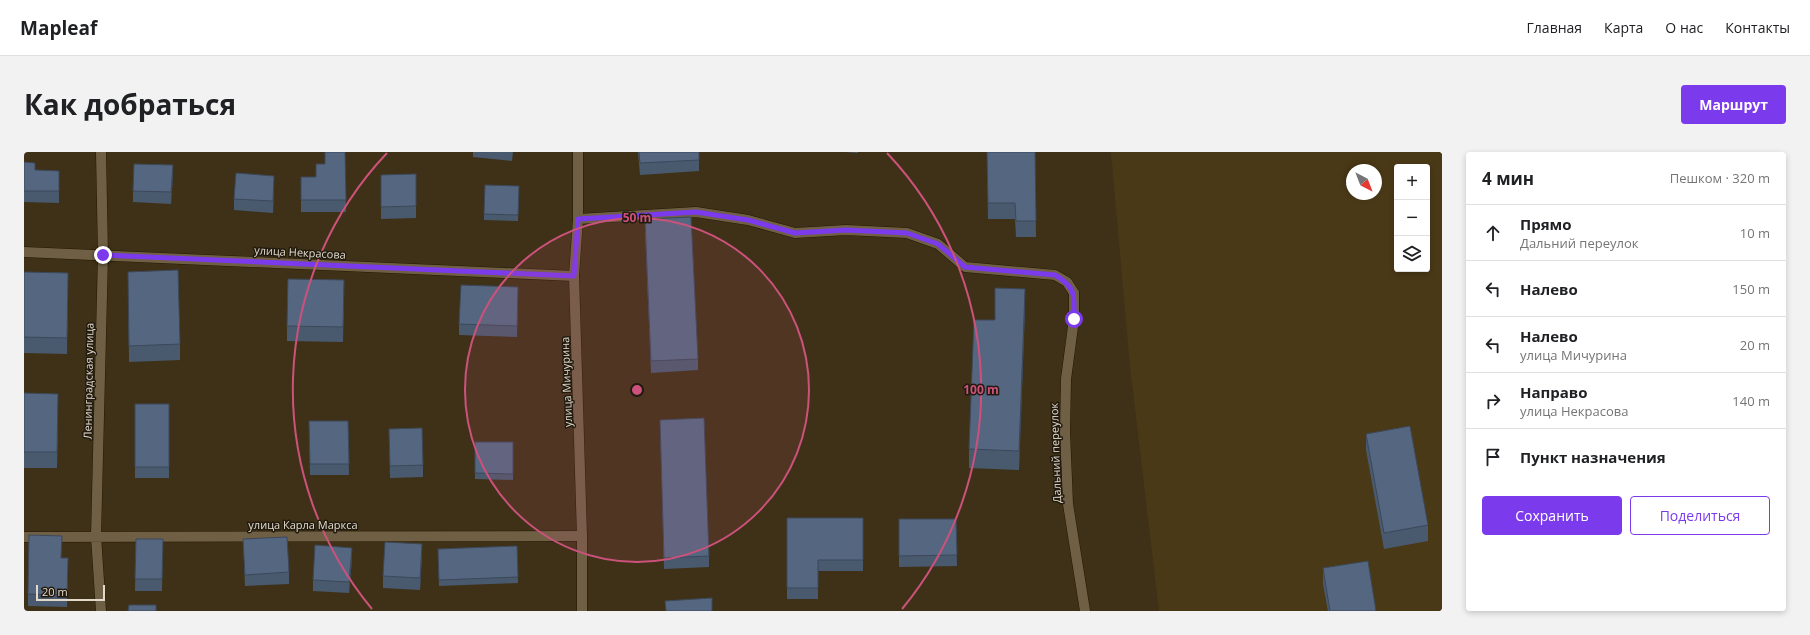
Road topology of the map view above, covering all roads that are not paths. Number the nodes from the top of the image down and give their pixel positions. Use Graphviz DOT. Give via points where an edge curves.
graph roads {
  1 [pos="101,152"];
  2 [pos="578,152"];
  3 [pos="578,219"];
  4 [pos="24,252"];
  5 [pos="103,255"];
  6 [pos="574,276"];
  7 [pos="96,536"];
  8 [pos="582,536"];
  9 [pos="24,537"];
  10 [pos="101,611"];
  11 [pos="582,611"];
  12 [pos="1086,611"];
  1 -- 5 [label="street, Ленинградская улица"];
  2 -- 3 [label="street, улица Мичурина"];
  3 -- 6 [label="street, улица Мичурина"];
  3 -- 12 [label="street, Дальний переулок" via="696,212 748,220 795,233 846,230 907,233 938,244 965,267 1055,275 1067,282 1074,293 1074,319 1066,379 1068,504"];
  4 -- 5 [label="street, улица Некрасова"];
  5 -- 6 [label="street, улица Некрасова"];
  5 -- 7 [label="street, Ленинградская улица"];
  6 -- 8 [label="street, улица Мичурина"];
  7 -- 8 [label="street, улица Карла Маркса"];
  7 -- 9 [label="street, улица Карла Маркса"];
  7 -- 10 [label="street, Ленинградская улица"];
  8 -- 11 [label="street, улица Мичурина"];
}
